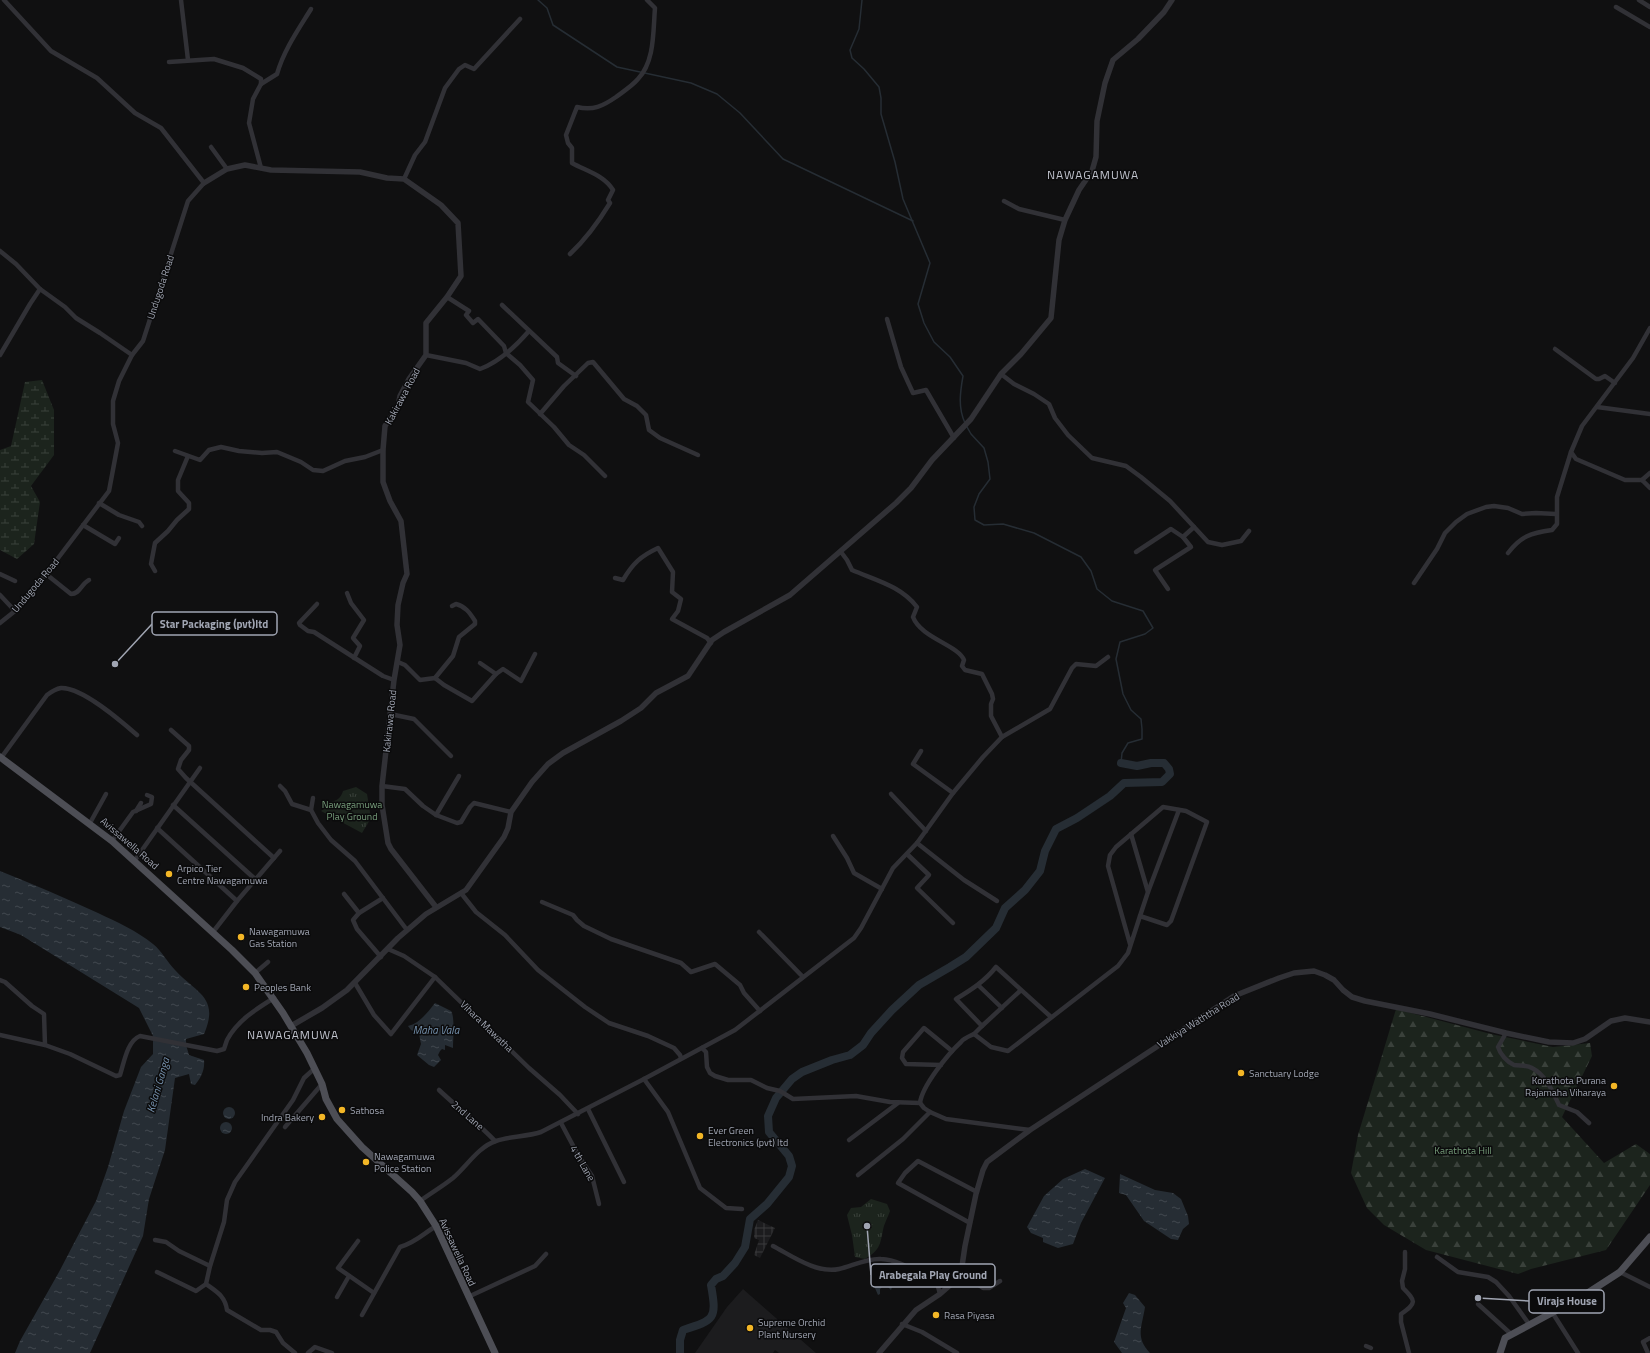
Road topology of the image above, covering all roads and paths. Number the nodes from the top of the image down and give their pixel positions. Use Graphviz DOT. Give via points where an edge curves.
graph roads {
  1 [pos="4,0"];
  2 [pos="181,0"];
  3 [pos="647,0"];
  4 [pos="1172,0"];
  5 [pos="1640,0"];
  6 [pos="1616,7"];
  7 [pos="1650,7"];
  8 [pos="311,9"];
  9 [pos="520,18"];
  10 [pos="1650,27"];
  11 [pos="188,60"];
  12 [pos="169,62"];
  13 [pos="261,84"];
  14 [pos="211,147"];
  15 [pos="261,168"];
  16 [pos="228,169"];
  17 [pos="404,179"];
  18 [pos="204,183"];
  19 [pos="1004,201"];
  20 [pos="1065,220"];
  21 [pos="0,251"];
  22 [pos="570,254"];
  23 [pos="40,289"];
  24 [pos="447,297"];
  25 [pos="502,305"];
  26 [pos="887,319"];
  27 [pos="1650,328"];
  28 [pos="529,330"];
  29 [pos="1555,348"];
  30 [pos="506,353"];
  31 [pos="0,354"];
  32 [pos="132,355"];
  33 [pos="426,355"];
  34 [pos="1001,374"];
  35 [pos="576,376"];
  36 [pos="1615,384"];
  37 [pos="1597,407"];
  38 [pos="540,414"];
  39 [pos="1650,414"];
  40 [pos="954,438"];
  41 [pos="383,450"];
  42 [pos="175,451"];
  43 [pos="1571,452"];
  44 [pos="698,455"];
  45 [pos="188,456"];
  46 [pos="1650,473"];
  47 [pos="605,476"];
  48 [pos="1642,480"];
  49 [pos="1650,488"];
  50 [pos="99,503"];
  51 [pos="1556,514"];
  52 [pos="83,525"];
  53 [pos="142,526"];
  54 [pos="1194,527"];
  55 [pos="1249,531"];
  56 [pos="1183,536"];
  57 [pos="119,538"];
  58 [pos="841,552"];
  59 [pos="1136,552"];
  60 [pos="1508,553"];
  61 [pos="155,571"];
  62 [pos="0,574"];
  63 [pos="46,574"];
  64 [pos="615,578"];
  65 [pos="89,580"];
  66 [pos="15,581"];
  67 [pos="1414,583"];
  68 [pos="1168,590"];
  69 [pos="346,593"];
  70 [pos="0,595"];
  71 [pos="318,604"];
  72 [pos="452,606"];
  73 [pos="15,611"];
  74 [pos="0,623"];
  75 [pos="710,643"];
  76 [pos="535,654"];
  77 [pos="1108,656"];
  78 [pos="354,658"];
  79 [pos="398,662"];
  80 [pos="480,663"];
  81 [pos="496,674"];
  82 [pos="435,678"];
  83 [pos="394,680"];
  84 [pos="390,714"];
  85 [pos="171,730"];
  86 [pos="137,734"];
  87 [pos="1002,737"];
  88 [pos="921,751"];
  89 [pos="451,756"];
  90 [pos="0,757"];
  91 [pos="200,768"];
  92 [pos="459,776"];
  93 [pos="190,781"];
  94 [pos="280,786"];
  95 [pos="382,786"];
  96 [pos="953,793"];
  97 [pos="106,794"];
  98 [pos="891,794"];
  99 [pos="147,795"];
  100 [pos="313,798"];
  101 [pos="141,803"];
  102 [pos="172,805"];
  103 [pos="311,810"];
  104 [pos="1179,810"];
  105 [pos="136,811"];
  106 [pos="511,812"];
  107 [pos="436,815"];
  108 [pos="90,823"];
  109 [pos="157,828"];
  110 [pos="926,831"];
  111 [pos="1131,834"];
  112 [pos="833,836"];
  113 [pos="112,840"];
  114 [pos="916,844"];
  115 [pos="280,851"];
  116 [pos="907,854"];
  117 [pos="274,858"];
  118 [pos="135,860"];
  119 [pos="255,879"];
  120 [pos="882,889"];
  121 [pos="1148,892"];
  122 [pos="461,893"];
  123 [pos="344,894"];
  124 [pos="383,898"];
  125 [pos="236,900"];
  126 [pos="996,901"];
  127 [pos="542,902"];
  128 [pos="436,907"];
  129 [pos="360,913"];
  130 [pos="1140,916"];
  131 [pos="953,923"];
  132 [pos="407,930"];
  133 [pos="213,932"];
  134 [pos="759,932"];
  135 [pos="1130,944"];
  136 [pos="388,949"];
  137 [pos="381,957"];
  138 [pos="268,962"];
  139 [pos="255,973"];
  140 [pos="435,977"];
  141 [pos="803,977"];
  142 [pos="0,980"];
  143 [pos="355,983"];
  144 [pos="978,985"];
  145 [pos="1021,990"];
  146 [pos="274,998"];
  147 [pos="1002,1008"];
  148 [pos="760,1011"];
  149 [pos="1051,1017"];
  150 [pos="1650,1022"];
  151 [pos="291,1026"];
  152 [pos="982,1026"];
  153 [pos="1506,1033"];
  154 [pos="974,1034"];
  155 [pos="0,1035"];
  156 [pos="45,1045"];
  157 [pos="702,1048"];
  158 [pos="952,1052"];
  159 [pos="681,1058"];
  160 [pos="941,1065"];
  161 [pos="315,1068"];
  162 [pos="644,1080"];
  163 [pos="322,1084"];
  164 [pos="439,1090"];
  165 [pos="898,1103"];
  166 [pos="920,1103"];
  167 [pos="588,1109"];
  168 [pos="930,1112"];
  169 [pos="578,1114"];
  170 [pos="561,1123"];
  171 [pos="1589,1123"];
  172 [pos="285,1127"];
  173 [pos="1030,1130"];
  174 [pos="849,1140"];
  175 [pos="495,1141"];
  176 [pos="858,1175"];
  177 [pos="624,1182"];
  178 [pos="977,1192"];
  179 [pos="420,1201"];
  180 [pos="599,1204"];
  181 [pos="742,1209"];
  182 [pos="970,1223"];
  183 [pos="436,1226"];
  184 [pos="1650,1237"];
  185 [pos="155,1240"];
  186 [pos="358,1241"];
  187 [pos="773,1246"];
  188 [pos="1405,1252"];
  189 [pos="546,1254"];
  190 [pos="1437,1257"];
  191 [pos="210,1266"];
  192 [pos="157,1272"];
  193 [pos="1620,1272"];
  194 [pos="961,1273"];
  195 [pos="349,1276"];
  196 [pos="1000,1281"];
  197 [pos="206,1284"];
  198 [pos="1650,1287"];
  199 [pos="374,1293"];
  200 [pos="940,1294"];
  201 [pos="337,1297"];
  202 [pos="468,1297"];
  203 [pos="1478,1304"];
  204 [pos="1552,1312"];
  205 [pos="362,1315"];
  206 [pos="902,1324"];
  207 [pos="1529,1324"];
  208 [pos="1511,1334"];
  209 [pos="1650,1338"];
  210 [pos="295,1353"];
  211 [pos="308,1353"];
  212 [pos="332,1353"];
  213 [pos="495,1353"];
  214 [pos="879,1353"];
  215 [pos="957,1353"];
  216 [pos="1409,1353"];
  217 [pos="1500,1353"];
  218 [pos="1578,1353"];
  219 [pos="1648,1353"];
  1 -- 18 [label="street" via="51,51 97,78 136,113 161,128"];
  2 -- 11 [label="street"];
  3 -- 22 [label="street" via="655,8 650,54 639,78 608,104 595,109 577,107 566,134 572,148 572,163 592,172 613,190 605,211 585,239"];
  4 -- 20 [label="street" via="1138,39 1114,60 1105,83 1097,121 1096,157 1092,172 1079,190"];
  5 -- 7 [label="street"];
  6 -- 10 [label="street"];
  8 -- 13 [label="street" via="287,48 277,74"];
  9 -- 17 [label="street" via="474,69 465,65 445,88 425,142 414,155"];
  11 -- 12 [label="street"];
  11 -- 13 [label="street" via="214,59 243,68 261,79"];
  13 -- 15 [label="street" via="253,98 249,123"];
  14 -- 16 [label="street"];
  15 -- 16 [label="street" via="245,165"];
  15 -- 17 [label="street" via="360,172"];
  16 -- 18 [label="street"];
  17 -- 24 [label="street" via="441,206 458,223 461,276"];
  18 -- 32 [label="street, Undugoda Road" via="188,201 143,341"];
  19 -- 20 [label="street" via="1018,209"];
  20 -- 34 [label="street" via="1059,240 1051,318"];
  21 -- 23 [label="street"];
  23 -- 31 [label="street"];
  23 -- 32 [label="street" via="66,307 76,318"];
  24 -- 30 [label="street" via="469,311 466,315 473,323 478,319 504,346"];
  24 -- 33 [label="street" via="426,323"];
  25 -- 28 [label="street"];
  26 -- 40 [label="street" via="901,367 913,393 926,390"];
  27 -- 36 [label="street"];
  28 -- 30 [label="street"];
  28 -- 35 [label="street" via="557,357 558,363"];
  29 -- 36 [label="street" via="1596,379 1605,376"];
  30 -- 33 [label="street" via="491,365 480,369 466,363"];
  30 -- 38 [label="street" via="533,380 528,402"];
  32 -- 50 [label="street, Undugoda Road" via="119,381 113,401 113,424 118,443 109,491"];
  33 -- 41 [label="street, Kakirawa Road" via="409,379 398,406 385,426"];
  34 -- 40 [label="street" via="971,419"];
  34 -- 54 [label="street" via="1049,404 1068,435 1092,458 1126,466 1170,501"];
  35 -- 38 [label="street"];
  35 -- 44 [label="street" via="588,363 593,362 624,399 646,414 649,430 660,438"];
  36 -- 37 [label="street"];
  37 -- 39 [label="street"];
  37 -- 43 [label="street" via="1582,426"];
  38 -- 47 [label="street" via="569,445 584,455"];
  40 -- 58 [label="street" via="932,460 906,493"];
  41 -- 45 [label="street" via="344,461 323,471 313,470 277,452 239,451 220,447 209,450 200,460"];
  41 -- 79 [label="street, Kakirawa Road" via="383,482 401,521 407,574 398,605"];
  42 -- 45 [label="street"];
  43 -- 48 [label="street" via="1576,459 1625,480"];
  43 -- 51 [label="street" via="1557,498"];
  45 -- 61 [label="street" via="178,480 178,491 189,503 190,509 155,543 151,564"];
  46 -- 48 [label="street"];
  48 -- 49 [label="street"];
  50 -- 52 [label="street, Undugoda Road"];
  50 -- 53 [label="street" via="119,515 139,522"];
  51 -- 60 [label="street" via="1557,524 1552,530 1527,536 1516,542"];
  51 -- 67 [label="street" via="1522,514 1494,506 1467,514 1445,533"];
  52 -- 57 [label="street" via="115,544"];
  52 -- 63 [label="street, Undugoda Road"];
  54 -- 55 [label="street" via="1208,542 1222,545 1241,541"];
  54 -- 56 [label="street"];
  56 -- 59 [label="street" via="1171,530"];
  56 -- 68 [label="street" via="1191,547 1155,570"];
  58 -- 75 [label="street" via="790,595 724,632"];
  58 -- 87 [label="street" via="852,570 898,589 910,598 917,607 913,617 915,623 936,640 962,655 962,666 965,670 982,674 992,694 991,716"];
  62 -- 66 [label="street"];
  63 -- 65 [label="street" via="71,594 75,594"];
  63 -- 73 [label="street, Undugoda Road"];
  64 -- 75 [label="street" via="623,580 631,566 658,548 673,572 672,592 681,599 678,611 672,619 707,638"];
  69 -- 78 [label="street" via="364,620 353,638 360,646"];
  70 -- 73 [label="street"];
  71 -- 78 [label="street" via="299,623 300,626"];
  72 -- 82 [label="street" via="458,604 468,611 475,624 459,637 453,656"];
  73 -- 74 [label="street, Undugoda Road"];
  75 -- 106 [label="street" via="688,676 656,693 641,708 548,764"];
  76 -- 81 [label="street" via="521,681 502,669"];
  77 -- 87 [label="street" via="1096,666 1076,664 1050,709"];
  78 -- 83 [label="street"];
  79 -- 82 [label="street" via="405,665 420,680"];
  79 -- 83 [label="street, Kakirawa Road"];
  80 -- 81 [label="street"];
  81 -- 82 [label="street" via="472,701 444,686"];
  83 -- 84 [label="street, Kakirawa Road"];
  84 -- 89 [label="street" via="414,719"];
  84 -- 95 [label="street, Kakirawa Road"];
  85 -- 93 [label="street" via="189,746 178,769"];
  86 -- 90 [label="street" via="86,697 60,688 47,694"];
  87 -- 96 [label="street"];
  88 -- 96 [label="street" via="913,764"];
  90 -- 108 [label="main road, Avissawella Road"];
  91 -- 93 [label="street"];
  92 -- 107 [label="street"];
  93 -- 102 [label="street"];
  93 -- 117 [label="street"];
  94 -- 103 [label="street" via="292,804"];
  95 -- 107 [label="street" via="405,788"];
  95 -- 128 [label="street, Kakirawa Road" via="382,805 388,842"];
  96 -- 110 [label="street"];
  97 -- 108 [label="street"];
  98 -- 110 [label="street"];
  99 -- 105 [label="street" via="152,797 151,804"];
  100 -- 103 [label="street"];
  101 -- 105 [label="street"];
  102 -- 109 [label="street"];
  102 -- 119 [label="street"];
  103 -- 124 [label="street" via="331,840 355,861"];
  104 -- 111 [label="street" via="1163,808"];
  104 -- 121 [label="street"];
  104 -- 130 [label="street" via="1207,822 1171,921 1167,925"];
  105 -- 113 [label="street"];
  106 -- 107 [label="street" via="474,803 461,822 457,823"];
  106 -- 122 [label="street" via="504,837"];
  108 -- 113 [label="main road, Avissawella Road"];
  109 -- 118 [label="street"];
  109 -- 125 [label="street"];
  110 -- 114 [label="street"];
  111 -- 121 [label="street"];
  111 -- 135 [label="street" via="1110,855 1108,866"];
  112 -- 120 [label="street" via="848,858 854,873"];
  113 -- 118 [label="main road, Avissawella Road"];
  114 -- 116 [label="street"];
  114 -- 126 [label="street"];
  115 -- 117 [label="street"];
  116 -- 120 [label="street" via="893,868"];
  116 -- 131 [label="street" via="929,875 917,888"];
  117 -- 119 [label="street"];
  118 -- 133 [label="main road, Avissawella Road"];
  119 -- 125 [label="street"];
  120 -- 141 [label="street" via="854,938"];
  121 -- 130 [label="street"];
  122 -- 128 [label="street"];
  122 -- 159 [label="street" via="476,912 505,935 538,970 586,1007 609,1023 674,1048"];
  123 -- 129 [label="street"];
  124 -- 129 [label="street"];
  124 -- 132 [label="street"];
  125 -- 133 [label="street"];
  127 -- 148 [label="street" via="573,915 584,926 611,939 681,963 691,972 715,964 740,985"];
  128 -- 132 [label="street"];
  129 -- 137 [label="street" via="353,920 357,929"];
  130 -- 135 [label="street"];
  132 -- 136 [label="street"];
  133 -- 139 [label="main road, Avissawella Road"];
  134 -- 141 [label="street"];
  135 -- 149 [label="street" via="1128,953 1118,966"];
  136 -- 137 [label="street"];
  136 -- 140 [label="street, Vihara Mawatha" via="404,956"];
  137 -- 143 [label="street"];
  138 -- 139 [label="street"];
  139 -- 146 [label="main road, Avissawella Road"];
  140 -- 143 [label="street" via="391,1034 374,1015"];
  140 -- 169 [label="street, Vihara Mawatha"];
  141 -- 148 [label="street"];
  142 -- 156 [label="street" via="44,1014"];
  143 -- 151 [label="street" via="322,1008"];
  144 -- 145 [label="street" via="996,966"];
  144 -- 147 [label="street"];
  144 -- 152 [label="street" via="956,999"];
  145 -- 147 [label="street"];
  145 -- 149 [label="street"];
  146 -- 151 [label="main road, Avissawella Road"];
  146 -- 156 [label="street" via="239,1024 224,1049 216,1051 140,1036 132,1042 120,1075 116,1076"];
  147 -- 152 [label="street"];
  148 -- 157 [label="street" via="735,1030"];
  149 -- 154 [label="street" via="1008,1051 991,1047"];
  150 -- 153 [label="street, Vakkiya Waththa Road" via="1625,1018 1611,1021 1585,1039 1573,1043 1549,1042"];
  151 -- 161 [label="main road, Avissawella Road"];
  152 -- 154 [label="street"];
  153 -- 171 [label="street" via="1498,1047 1507,1061 1536,1070 1553,1090 1560,1105 1577,1112"];
  153 -- 173 [label="street, Vakkiya Waththa Road" via="1365,1001 1352,997 1325,974 1314,971 1294,973 1234,996"];
  154 -- 158 [label="street" via="961,1041"];
  155 -- 156 [label="street"];
  157 -- 159 [label="street"];
  157 -- 165 [label="street" via="706,1052 707,1067 715,1076 728,1080 751,1080 793,1099 856,1096"];
  158 -- 160 [label="street"];
  158 -- 160 [label="street" via="924,1028 903,1052 902,1058 906,1064"];
  159 -- 162 [label="street"];
  160 -- 166 [label="street" via="932,1075"];
  161 -- 163 [label="main road, Avissawella Road"];
  161 -- 191 [label="street" via="304,1078 293,1100 235,1182 227,1200 224,1222"];
  162 -- 167 [label="street"];
  162 -- 181 [label="street" via="668,1112 700,1188 726,1208"];
  163 -- 172 [label="street"];
  163 -- 179 [label="main road, Avissawella Road" via="326,1099 337,1119 362,1147"];
  164 -- 175 [label="street, 2nd Lane"];
  165 -- 166 [label="street"];
  165 -- 174 [label="street"];
  166 -- 168 [label="street"];
  167 -- 169 [label="street"];
  167 -- 177 [label="street"];
  168 -- 173 [label="street" via="946,1119"];
  168 -- 176 [label="street"];
  169 -- 170 [label="street"];
  170 -- 175 [label="street" via="529,1136"];
  170 -- 180 [label="street, 4 th Lane" via="592,1176"];
  173 -- 178 [label="street, Vakkiya Waththa Road" via="987,1162"];
  175 -- 179 [label="street" via="485,1146 454,1177"];
  178 -- 182 [label="street, Vakkiya Waththa Road"];
  178 -- 182 [label="street" via="918,1161 905,1172 898,1183"];
  179 -- 183 [label="main road, Avissawella Road"];
  182 -- 194 [label="street, Vakkiya Waththa Road"];
  183 -- 199 [label="street" via="411,1244 400,1247"];
  183 -- 202 [label="main road, Avissawella Road"];
  184 -- 193 [label="main road"];
  185 -- 191 [label="street" via="166,1242"];
  186 -- 195 [label="street" via="338,1268"];
  187 -- 200 [label="street" via="818,1268 837,1270 881,1259 896,1262 937,1283"];
  188 -- 216 [label="street" via="1403,1288 1414,1302 1412,1307 1401,1314"];
  189 -- 202 [label="street" via="535,1266"];
  190 -- 207 [label="street" via="1458,1272 1488,1277 1496,1282"];
  191 -- 197 [label="street"];
  192 -- 197 [label="street" via="196,1291"];
  193 -- 198 [label="street"];
  193 -- 204 [label="main road"];
  194 -- 196 [label="street" via="983,1288 989,1288"];
  194 -- 200 [label="street"];
  195 -- 199 [label="street"];
  195 -- 201 [label="street"];
  197 -- 210 [label="street" via="226,1301 227,1310 261,1330 276,1332"];
  199 -- 205 [label="street"];
  200 -- 206 [label="street" via="916,1310"];
  202 -- 213 [label="main road, Avissawella Road"];
  203 -- 208 [label="street"];
  204 -- 207 [label="main road"];
  204 -- 218 [label="street"];
  206 -- 214 [label="street"];
  206 -- 215 [label="street" via="922,1332"];
  207 -- 208 [label="main road"];
  208 -- 217 [label="main road" via="1505,1338"];
  209 -- 219 [label="street" via="1642,1342"];
  211 -- 212 [label="street" via="315,1347"];
}
